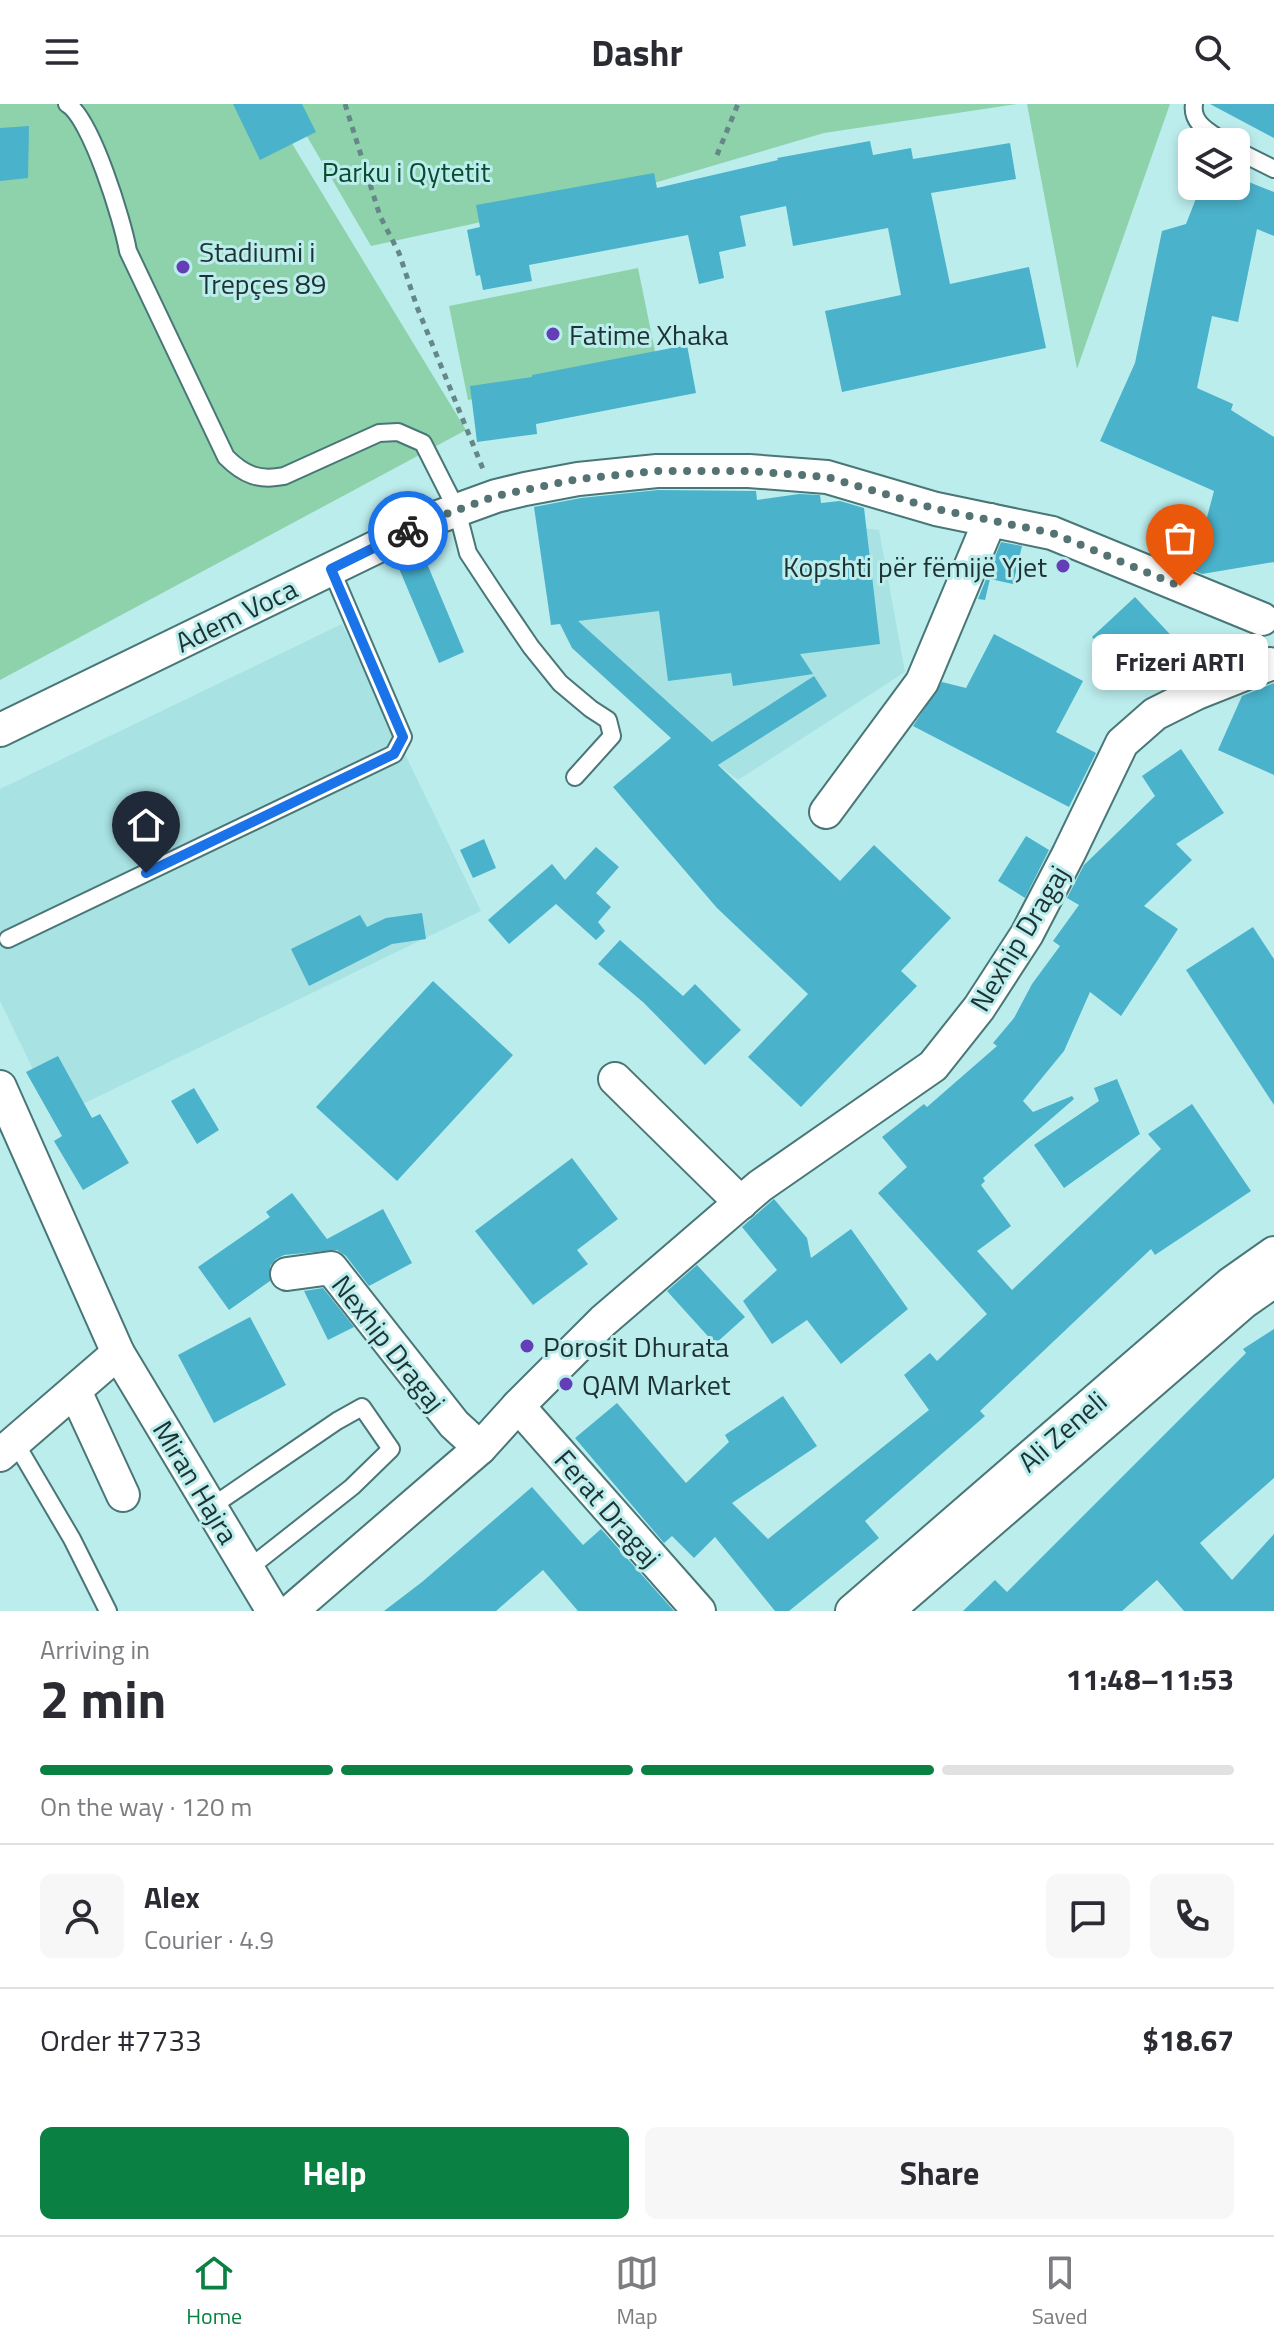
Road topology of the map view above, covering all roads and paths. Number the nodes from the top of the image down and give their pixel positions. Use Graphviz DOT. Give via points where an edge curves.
graph roads {
  1 [pos="67,104"];
  2 [pos="345,104"];
  3 [pos="738,104"];
  4 [pos="1194,104"];
  5 [pos="1205,128"];
  6 [pos="717,155"];
  7 [pos="1250,157"];
  8 [pos="1274,169"];
  9 [pos="496,496"];
  10 [pos="457,510"];
  11 [pos="990,520"];
  12 [pos="331,569"];
  13 [pos="1268,609"];
  14 [pos="1272,665"];
  15 [pos="0,730"];
  16 [pos="575,777"];
  17 [pos="826,812"];
  18 [pos="8,939"];
  19 [pos="615,1079"];
  20 [pos="1,1095"];
  21 [pos="741,1203"];
  22 [pos="1274,1253"];
  23 [pos="287,1274"];
  24 [pos="1274,1281"];
  25 [pos="118,1353"];
  26 [pos="75,1391"];
  27 [pos="518,1406"];
  28 [pos="7,1448"];
  29 [pos="480,1448"];
  30 [pos="123,1495"];
  31 [pos="211,1507"];
  32 [pos="248,1569"];
  33 [pos="108,1611"];
  34 [pos="273,1611"];
  35 [pos="291,1611"];
  36 [pos="699,1611"];
  37 [pos="852,1611"];
  38 [pos="887,1611"];
  1 -- 10 [label="lane" via="93,139 128,251 226,457 239,470 268,479 379,433 398,432 423,443"];
  2 -- 9 [label="path" via="380,216"];
  3 -- 6 [label="path"];
  4 -- 5 [label="lane" via="1193,116"];
  7 -- 8 [label="lane"];
  9 -- 10 [label="street, Adem Voca"];
  9 -- 11 [label="street, Adem Voca" via="578,479 657,471 749,471 827,477"];
  10 -- 12 [label="street, Adem Voca"];
  10 -- 16 [label="lane" via="468,553 531,647 560,683 608,720 612,736"];
  11 -- 13 [label="street, Adem Voca" via="1052,533"];
  11 -- 17 [label="street" via="922,682"];
  12 -- 15 [label="street, Adem Voca"];
  12 -- 18 [label="lane" via="403,737 394,754"];
  13 -- 14 [label="street" via="1260,634"];
  14 -- 21 [label="street, Nexhip Dragaj" via="1155,714 1122,743 1027,934 933,1066"];
  19 -- 21 [label="street"];
  20 -- 25 [label="street, Miran Hajra"];
  21 -- 27 [label="street, Nexhip Dragaj" via="603,1321"];
  22 -- 37 [label="street, Ali Zeneli" via="1230,1284"];
  23 -- 29 [label="street, Nexhip Dragaj" via="331,1268 454,1424"];
  24 -- 38 [label="street, Ali Zeneli"];
  25 -- 26 [label="street"];
  25 -- 31 [label="street, Miran Hajra"];
  26 -- 28 [label="street"];
  26 -- 30 [label="street"];
  27 -- 29 [label="street, Nexhip Dragaj"];
  27 -- 36 [label="street, Ferat Dragaj"];
  28 -- 33 [label="lane" via="72,1539"];
  29 -- 35 [label="street, Nexhip Dragaj"];
  31 -- 32 [label="street, Miran Hajra"];
  31 -- 32 [label="lane" via="362,1407 391,1449 352,1487"];
  32 -- 34 [label="street, Miran Hajra"];
}
